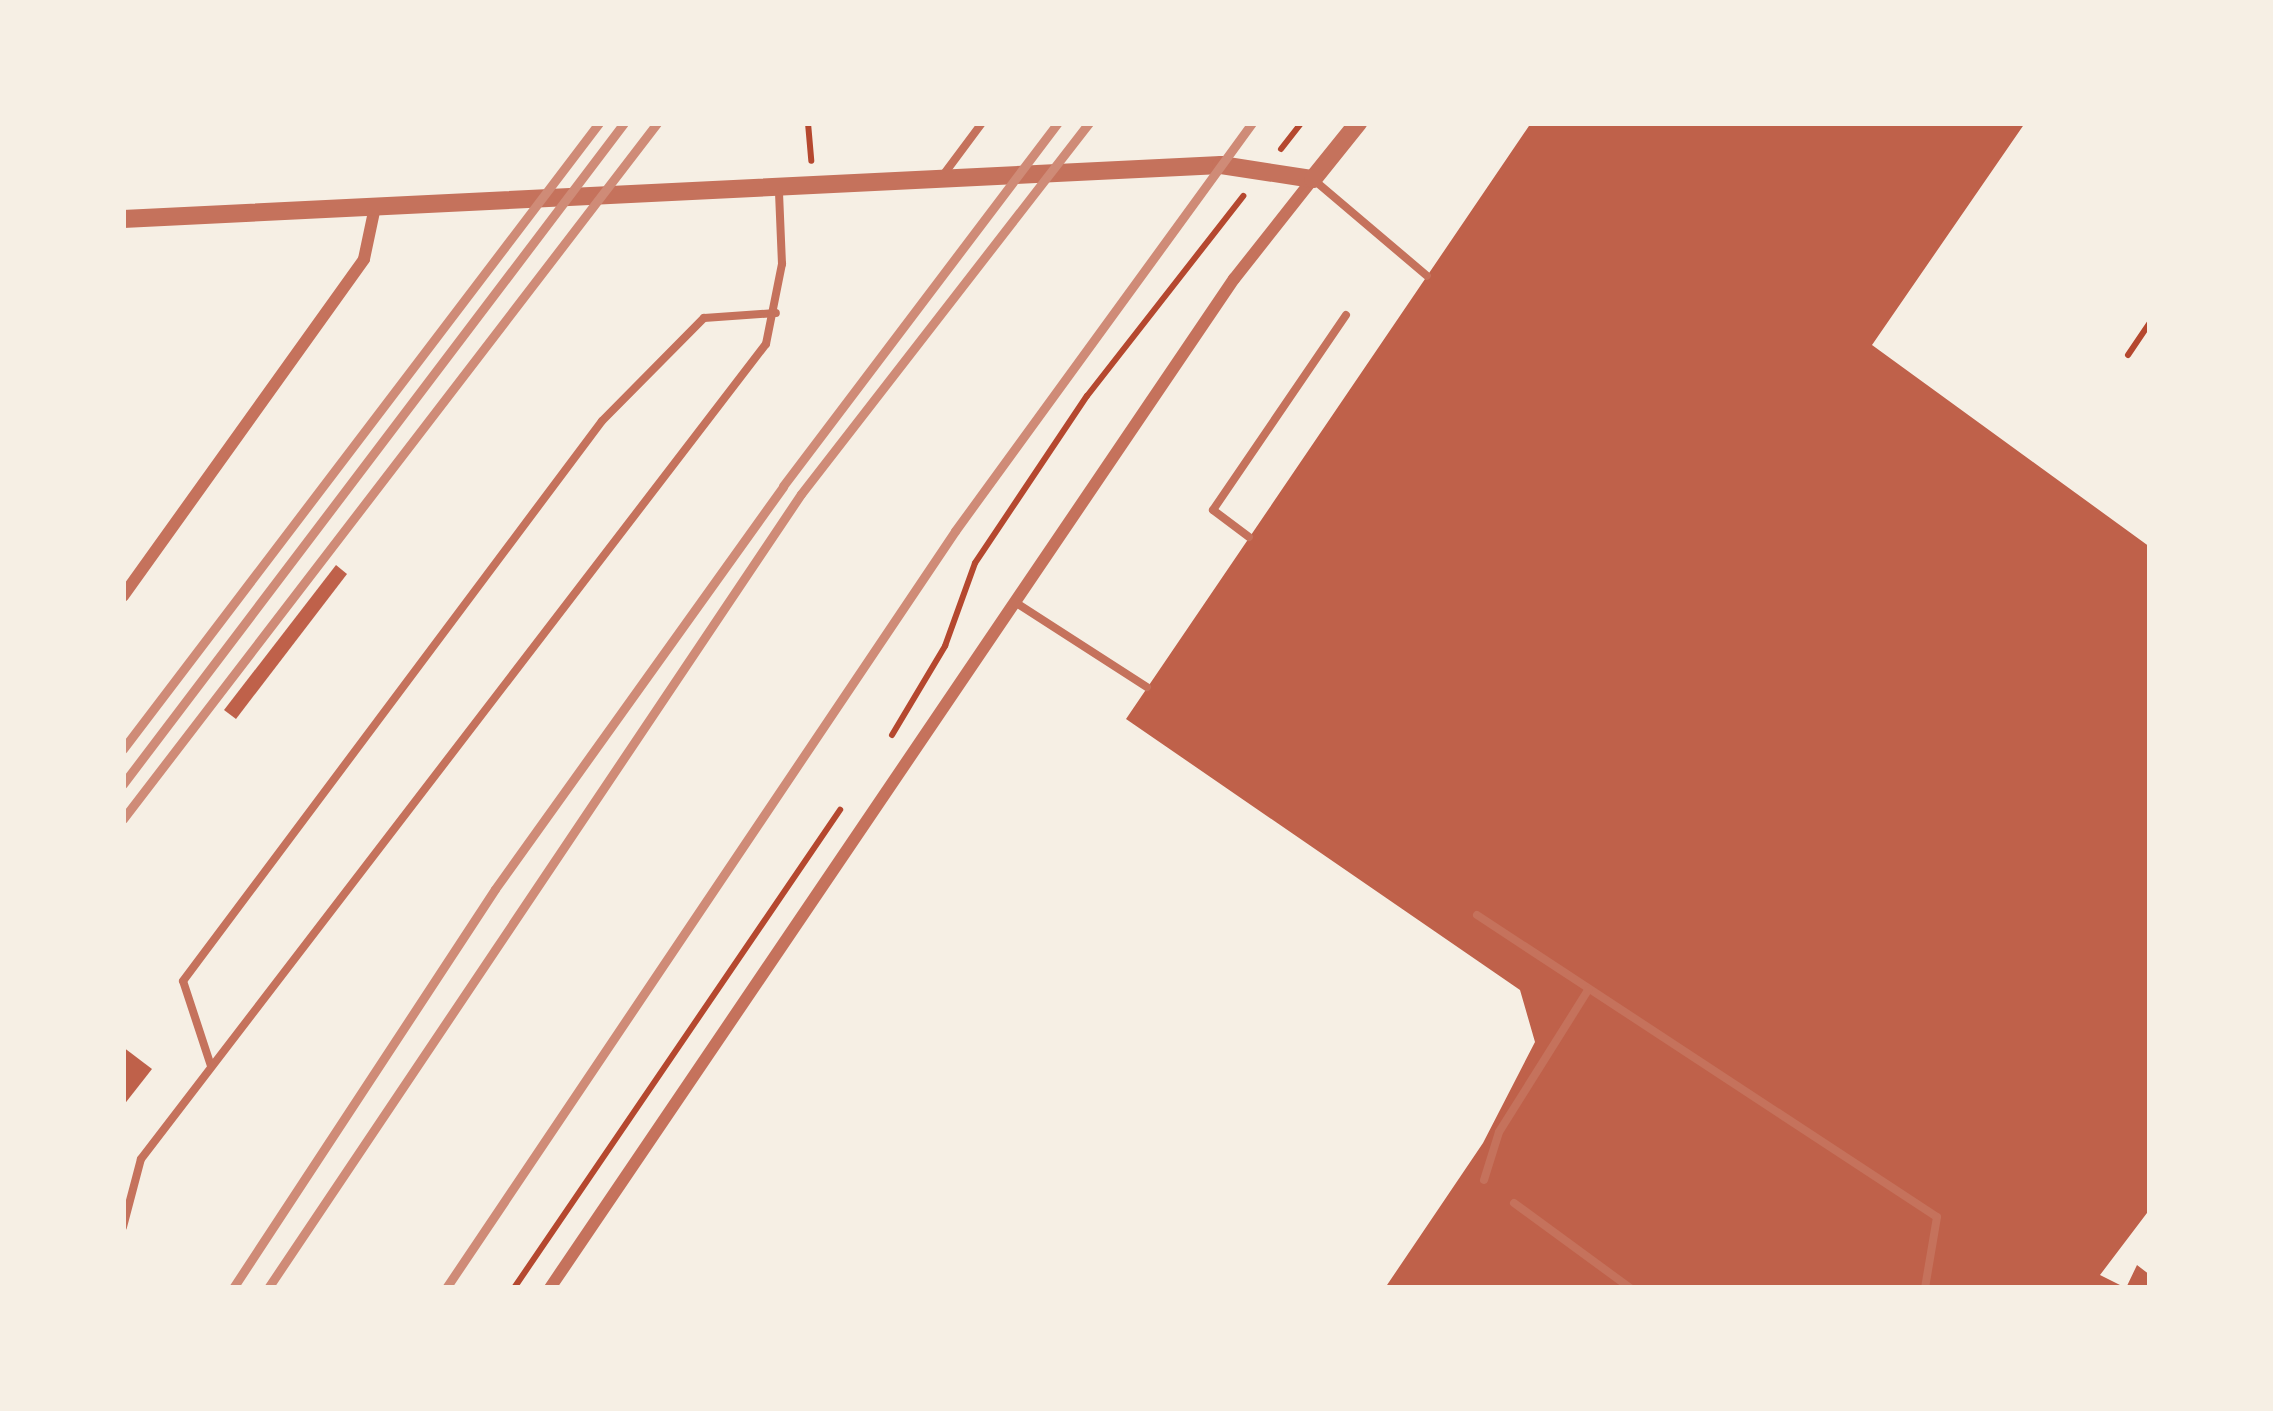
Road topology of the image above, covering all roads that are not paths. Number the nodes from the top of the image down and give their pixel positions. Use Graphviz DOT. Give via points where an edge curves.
graph roads {
  1 [pos="982,123"];
  2 [pos="1358,123"];
  3 [pos="940,179"];
  4 [pos="1313,179"];
  5 [pos="779,186"];
  6 [pos="375,207"];
  7 [pos="123,219"];
  8 [pos="1427,276"];
  9 [pos="776,313"];
  10 [pos="1346,315"];
  11 [pos="1250,537"];
  12 [pos="123,596"];
  13 [pos="1016,602"];
  14 [pos="1148,687"];
  15 [pos="1477,915"];
  16 [pos="1588,990"];
  17 [pos="212,1067"];
  18 [pos="1484,1180"];
  19 [pos="1514,1203"];
  20 [pos="123,1227"];
  21 [pos="550,1288"];
  22 [pos="1630,1288"];
  23 [pos="1925,1288"];
  1 -- 3 [label="lane"];
  2 -- 4 [label="street"];
  3 -- 4 [label="street" via="1221,165"];
  3 -- 5 [label="street"];
  4 -- 8 [label="lane"];
  4 -- 13 [label="street" via="1234,279"];
  5 -- 6 [label="street"];
  5 -- 9 [label="lane"];
  6 -- 7 [label="street"];
  6 -- 12 [label="street" via="364,259"];
  9 -- 17 [label="lane" via="766,344"];
  9 -- 17 [label="lane" via="704,318 602,422 294,832 183,981"];
  10 -- 11 [label="lane" via="1213,510"];
  13 -- 14 [label="lane"];
  13 -- 21 [label="street"];
  15 -- 16 [label="lane"];
  16 -- 18 [label="lane" via="1498,1132"];
  16 -- 23 [label="lane" via="1937,1217"];
  17 -- 20 [label="lane" via="141,1159"];
  19 -- 22 [label="lane"];
}
